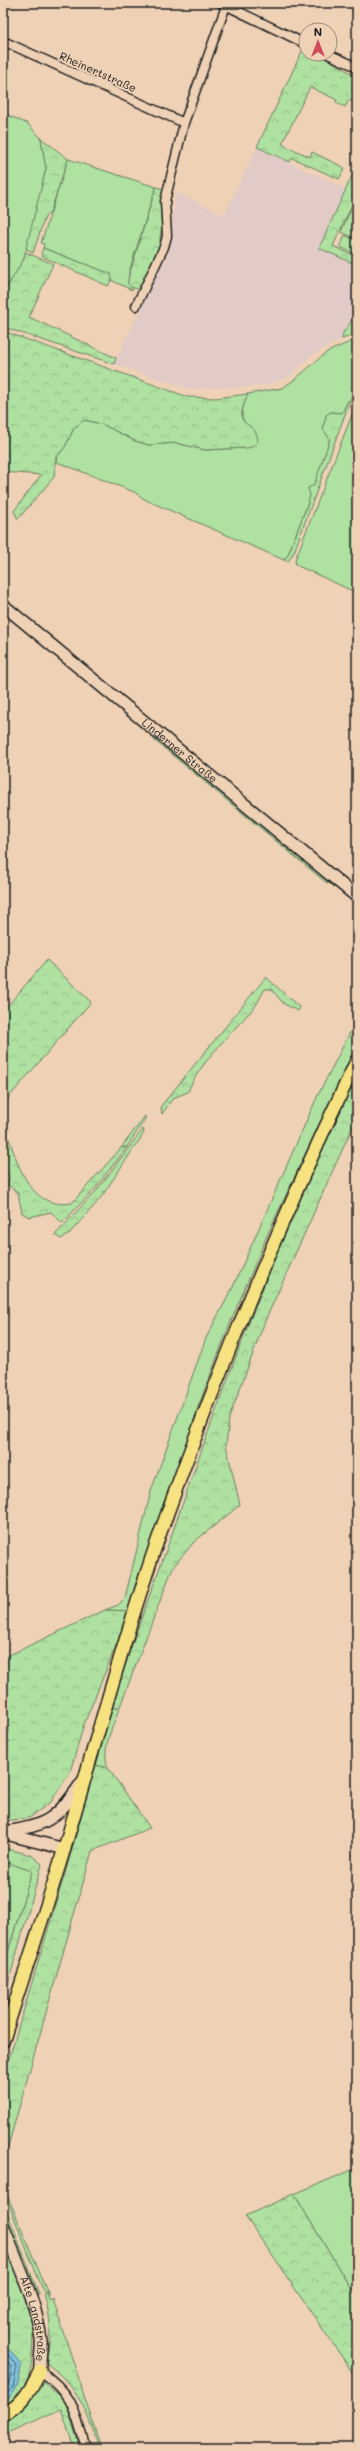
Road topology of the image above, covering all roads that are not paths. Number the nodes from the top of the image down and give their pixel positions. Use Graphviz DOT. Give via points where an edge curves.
graph roads {
  1 [pos="225,4"];
  2 [pos="298,40"];
  3 [pos="3,41"];
  4 [pos="338,58"];
  5 [pos="357,67"];
  6 [pos="184,123"];
  7 [pos="136,306"];
  8 [pos="3,605"];
  9 [pos="357,897"];
  10 [pos="357,1060"];
  11 [pos="86,1776"];
  12 [pos="3,1833"];
  13 [pos="64,1849"];
  14 [pos="3,2041"];
  15 [pos="3,2225"];
  16 [pos="40,2371"];
  17 [pos="3,2415"];
  18 [pos="86,2448"];
  1 -- 2 [label="street"];
  1 -- 6 [label="street"];
  3 -- 6 [label="street, Rheinertstraße"];
  4 -- 5 [label="street"];
  6 -- 7 [label="street" via="165,201 164,247"];
  8 -- 9 [label="main road, Linderner Straße"];
  10 -- 11 [label="main road" via="241,1316 199,1425 117,1665"];
  11 -- 12 [label="main road" via="59,1812 43,1824"];
  11 -- 13 [label="main road"];
  12 -- 13 [label="main road"];
  13 -- 14 [label="main road"];
  15 -- 16 [label="main road, Alte Landstraße" via="32,2296 42,2342"];
  16 -- 17 [label="main road" via="29,2393"];
  16 -- 18 [label="street, Alte Landstraße" via="56,2382 69,2397"];
}
